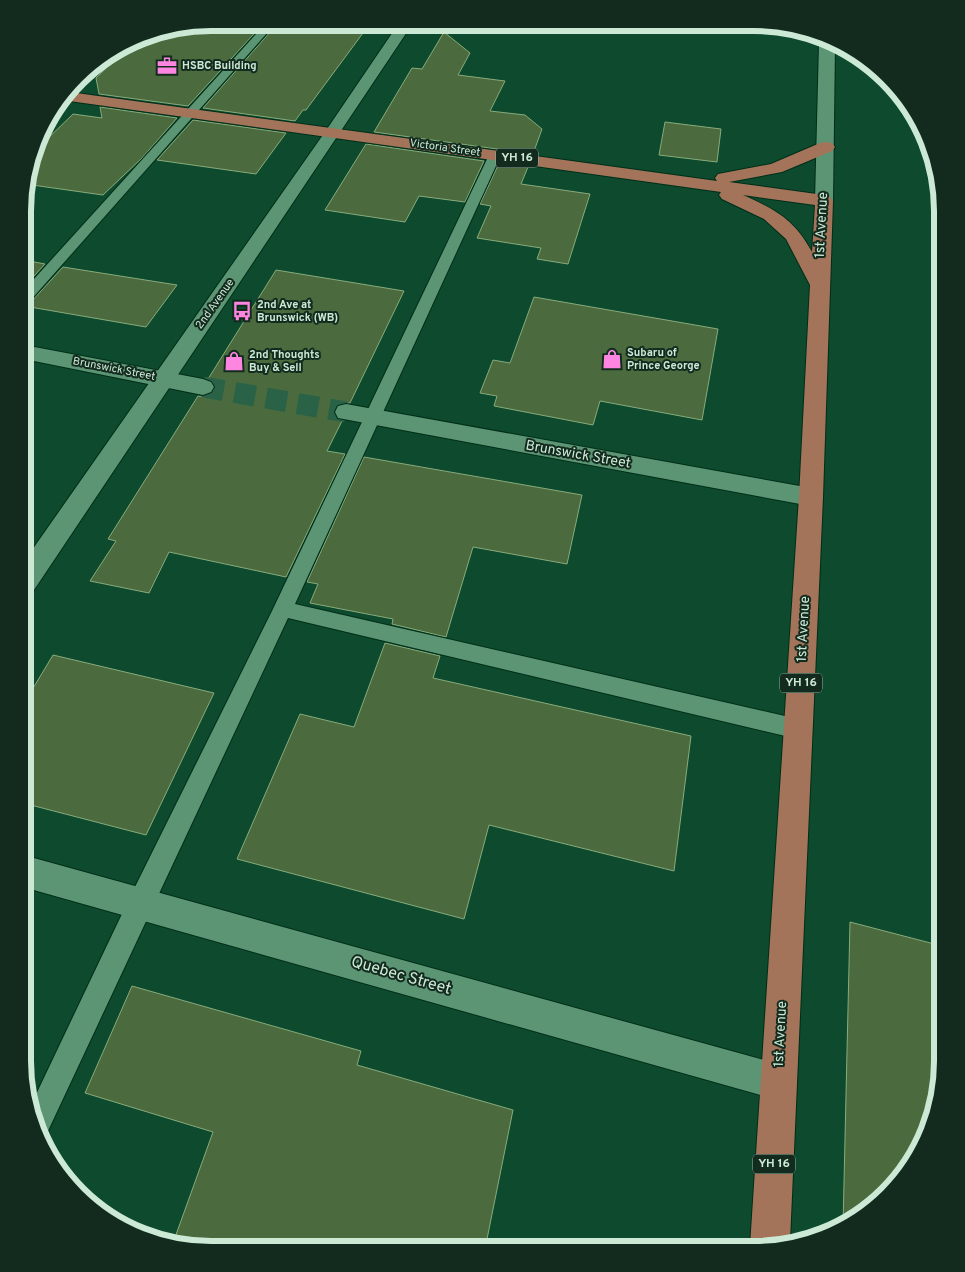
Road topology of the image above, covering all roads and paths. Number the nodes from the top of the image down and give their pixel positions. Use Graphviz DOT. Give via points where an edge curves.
graph roads {
  1 [pos="264,31"];
  2 [pos="401,31"];
  3 [pos="827,47"];
  4 [pos="73,97"];
  5 [pos="190,113"];
  6 [pos="333,133"];
  7 [pos="826,147"];
  8 [pos="495,155"];
  9 [pos="700,182"];
  10 [pos="824,201"];
  11 [pos="820,285"];
  12 [pos="31,291"];
  13 [pos="31,353"];
  14 [pos="164,379"];
  15 [pos="203,387"];
  16 [pos="346,412"];
  17 [pos="372,418"];
  18 [pos="811,497"];
  19 [pos="31,573"];
  20 [pos="283,610"];
  21 [pos="798,729"];
  22 [pos="31,873"];
  23 [pos="140,904"];
  24 [pos="778,1082"];
  25 [pos="40,1116"];
  26 [pos="770,1240"];
  1 -- 5 [label="lane"];
  2 -- 6 [label="main road, 2nd Avenue"];
  3 -- 7 [label="main road, 1st Avenue"];
  4 -- 5 [label="highway, Victoria Street / YH 16"];
  5 -- 6 [label="highway, Victoria Street / YH 16"];
  5 -- 12 [label="lane"];
  6 -- 8 [label="highway, Victoria Street / YH 16"];
  6 -- 14 [label="main road, 2nd Avenue"];
  7 -- 9 [label="highway" via="776,168"];
  7 -- 10 [label="main road, 1st Avenue"];
  8 -- 9 [label="highway, Victoria Street / YH 16"];
  8 -- 17 [label="lane"];
  9 -- 10 [label="highway, Victoria Street / YH 16"];
  9 -- 11 [label="highway" via="771,215 794,236"];
  10 -- 11 [label="highway, 1st Avenue / YH 16"];
  11 -- 18 [label="highway, 1st Avenue / YH 16"];
  13 -- 14 [label="main road, Brunswick Street"];
  14 -- 15 [label="main road, Brunswick Street"];
  14 -- 19 [label="main road, 2nd Avenue"];
  16 -- 17 [label="main road, Brunswick Street"];
  17 -- 18 [label="main road, Brunswick Street"];
  17 -- 20 [label="lane"];
  18 -- 21 [label="highway, 1st Avenue / YH 16"];
  20 -- 21 [label="lane"];
  20 -- 23 [label="lane"];
  21 -- 24 [label="highway, 1st Avenue / YH 16"];
  22 -- 23 [label="main road, Quebec Street"];
  23 -- 24 [label="main road, Quebec Street"];
  23 -- 25 [label="lane"];
  24 -- 26 [label="highway, 1st Avenue / YH 16"];
}
